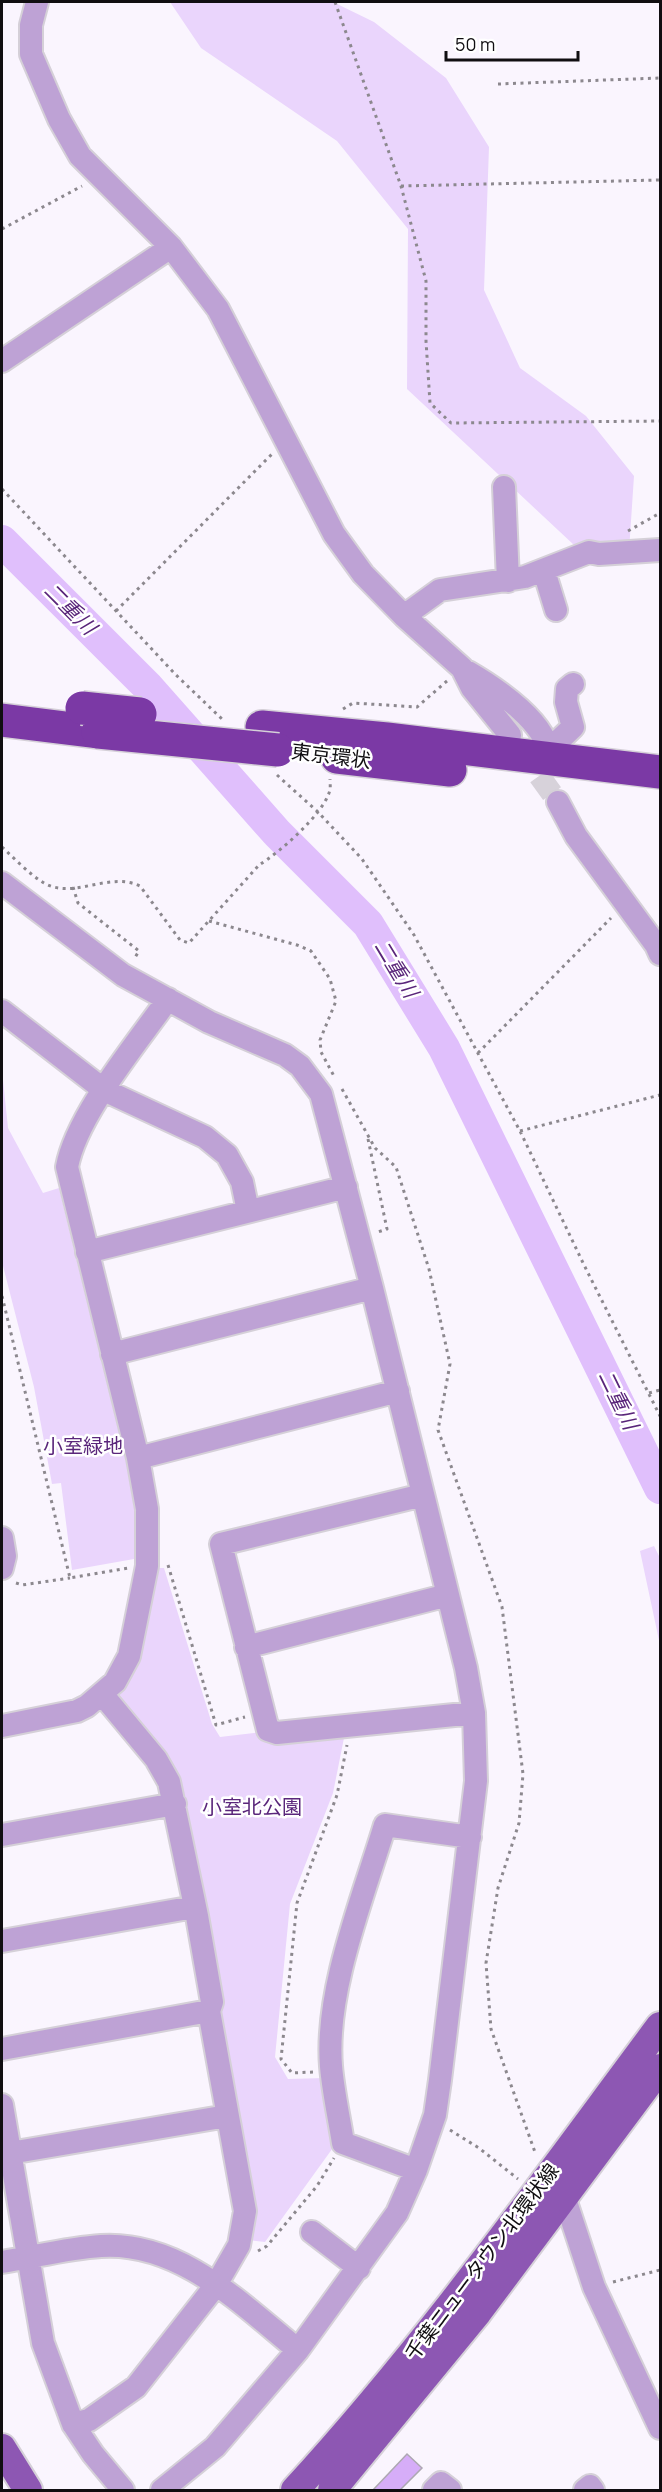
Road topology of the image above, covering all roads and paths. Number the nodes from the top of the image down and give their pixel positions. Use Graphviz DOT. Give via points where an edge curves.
graph roads {
  1 [pos="37,2"];
  2 [pos="335,2"];
  3 [pos="660,78"];
  4 [pos="498,84"];
  5 [pos="99,177"];
  6 [pos="660,180"];
  7 [pos="401,186"];
  8 [pos="2,229"];
  9 [pos="171,247"];
  10 [pos="2,361"];
  11 [pos="660,421"];
  12 [pos="286,440"];
  13 [pos="504,487"];
  14 [pos="2,489"];
  15 [pos="660,550"];
  16 [pos="544,571"];
  17 [pos="508,581"];
  18 [pos="556,610"];
  19 [pos="116,611"];
  20 [pos="404,616"];
  21 [pos="461,667"];
  22 [pos="573,684"];
  23 [pos="2,698"];
  24 [pos="339,716"];
  25 [pos="2,720"];
  26 [pos="90,720"];
  27 [pos="226,723"];
  28 [pos="510,735"];
  29 [pos="271,750"];
  30 [pos="549,754"];
  31 [pos="660,772"];
  32 [pos="330,775"];
  33 [pos="660,794"];
  34 [pos="558,802"];
  35 [pos="318,812"];
  36 [pos="2,847"];
  37 [pos="2,883"];
  38 [pos="73,887"];
  39 [pos="625,904"];
  40 [pos="660,954"];
  41 [pos="123,975"];
  42 [pos="168,999"];
  43 [pos="2,1011"];
  44 [pos="478,1053"];
  45 [pos="104,1090"];
  46 [pos="660,1095"];
  47 [pos="520,1131"];
  48 [pos="367,1134"];
  49 [pos="346,1187"];
  50 [pos="248,1211"];
  51 [pos="359,1239"];
  52 [pos="87,1252"];
  53 [pos="372,1288"];
  54 [pos="2,1296"];
  55 [pos="112,1354"];
  56 [pos="660,1389"];
  57 [pos="398,1391"];
  58 [pos="649,1393"];
  59 [pos="660,1416"];
  60 [pos="138,1458"];
  61 [pos="423,1495"];
  62 [pos="2,1538"];
  63 [pos="147,1566"];
  64 [pos="7,1575"];
  65 [pos="70,1578"];
  66 [pos="448,1595"];
  67 [pos="246,1647"];
  68 [pos="102,1694"];
  69 [pos="263,1713"];
  70 [pos="474,1713"];
  71 [pos="351,1725"];
  72 [pos="2,1726"];
  73 [pos="175,1804"];
  74 [pos="2,1835"];
  75 [pos="470,1837"];
  76 [pos="194,1907"];
  77 [pos="2,1941"];
  78 [pos="208,2011"];
  79 [pos="660,2026"];
  80 [pos="2,2049"];
  81 [pos="660,2068"];
  82 [pos="332,2071"];
  83 [pos="2,2104"];
  84 [pos="227,2115"];
  85 [pos="433,2120"];
  86 [pos="344,2143"];
  87 [pos="10,2153"];
  88 [pos="416,2170"];
  89 [pos="523,2182"];
  90 [pos="564,2196"];
  91 [pos="312,2232"];
  92 [pos="239,2245"];
  93 [pos="28,2258"];
  94 [pos="2,2262"];
  95 [pos="359,2268"];
  96 [pos="660,2270"];
  97 [pos="216,2285"];
  98 [pos="594,2287"];
  99 [pos="298,2350"];
  100 [pos="73,2424"];
  101 [pos="660,2428"];
  102 [pos="2,2448"];
  103 [pos="28,2490"];
  104 [pos="123,2490"];
  105 [pos="162,2490"];
  106 [pos="295,2490"];
  107 [pos="332,2490"];
  108 [pos="434,2490"];
  109 [pos="450,2490"];
  110 [pos="585,2490"];
  111 [pos="593,2490"];
  1 -- 5 [label="street" via="31,25 31,54 59,119 80,156"];
  2 -- 7 [label="path"];
  3 -- 4 [label="path"];
  5 -- 8 [label="path"];
  5 -- 9 [label="street"];
  6 -- 7 [label="path"];
  7 -- 11 [label="path" via="426,281 430,403 451,423"];
  9 -- 10 [label="street"];
  9 -- 12 [label="street" via="218,309"];
  12 -- 19 [label="path"];
  12 -- 20 [label="street" via="334,534 363,574"];
  13 -- 17 [label="street"];
  14 -- 19 [label="path"];
  15 -- 16 [label="street" via="589,552"];
  16 -- 17 [label="street"];
  16 -- 18 [label="street"];
  17 -- 20 [label="street" via="440,590"];
  19 -- 27 [label="path"];
  20 -- 21 [label="street"];
  21 -- 24 [label="path" via="417,707 353,703"];
  21 -- 28 [label="street" via="472,688"];
  21 -- 30 [label="street" via="536,723"];
  22 -- 30 [label="street" via="567,689 566,702 573,727"];
  23 -- 26 [label="highway, 東京環状"];
  25 -- 26 [label="highway, 東京環状"];
  26 -- 29 [label="highway, 東京環状, bridge"];
  29 -- 30 [label="highway, 東京環状"];
  29 -- 33 [label="highway, 東京環状"];
  29 -- 35 [label="path"];
  30 -- 31 [label="highway, 東京環状"];
  32 -- 35 [label="path" via="329,794"];
  34 -- 39 [label="street" via="576,836"];
  35 -- 38 [label="path" via="259,865 189,943 180,940 140,886 132,882"];
  35 -- 44 [label="path" via="362,859 414,935"];
  36 -- 38 [label="path" via="45,884 63,889"];
  37 -- 41 [label="street"];
  38 -- 41 [label="path" via="78,903 140,951"];
  39 -- 40 [label="street"];
  39 -- 44 [label="path"];
  41 -- 42 [label="street"];
  42 -- 45 [label="street"];
  42 -- 49 [label="street" via="209,1022 285,1055 300,1066 321,1094"];
  43 -- 45 [label="street"];
  44 -- 47 [label="path"];
  45 -- 50 [label="street" via="205,1137 227,1155 242,1182"];
  45 -- 52 [label="street" via="73,1140 67,1167"];
  46 -- 47 [label="path"];
  47 -- 58 [label="path"];
  48 -- 51 [label="path" via="387,1229"];
  49 -- 50 [label="street"];
  49 -- 51 [label="street"];
  50 -- 52 [label="street"];
  51 -- 53 [label="street"];
  52 -- 55 [label="street"];
  53 -- 55 [label="street"];
  53 -- 57 [label="street"];
  54 -- 65 [label="path"];
  55 -- 60 [label="street"];
  56 -- 58 [label="path"];
  57 -- 60 [label="street"];
  57 -- 61 [label="street"];
  58 -- 59 [label="path"];
  60 -- 63 [label="street" via="147,1509"];
  61 -- 66 [label="street"];
  61 -- 67 [label="street" via="221,1544"];
  62 -- 64 [label="street"];
  63 -- 65 [label="path"];
  63 -- 68 [label="street" via="129,1656 115,1682"];
  63 -- 69 [label="path" via="167,1562 216,1725"];
  64 -- 65 [label="path" via="22,1585"];
  66 -- 67 [label="street"];
  66 -- 70 [label="street"];
  67 -- 69 [label="street"];
  68 -- 72 [label="street" via="77,1711"];
  68 -- 73 [label="street" via="156,1759 169,1782"];
  69 -- 71 [label="street" via="268,1730 277,1733"];
  70 -- 71 [label="street"];
  70 -- 75 [label="street" via="476,1781"];
  71 -- 82 [label="path" via="337,1795 297,1903 281,2059 292,2073"];
  73 -- 74 [label="street"];
  73 -- 76 [label="street"];
  75 -- 82 [label="street" via="386,1825 338,1983 332,2021"];
  75 -- 85 [label="street"];
  76 -- 77 [label="street"];
  76 -- 78 [label="street" via="212,2002"];
  78 -- 80 [label="street"];
  78 -- 84 [label="street"];
  79 -- 106 [label="main road, 千葉ニュータウン北環状線" via="460,2294 354,2426"];
  81 -- 90 [label="main road, 千葉ニュータウン北環状線"];
  82 -- 86 [label="street"];
  83 -- 87 [label="street"];
  84 -- 87 [label="street"];
  84 -- 92 [label="street" via="245,2211"];
  85 -- 88 [label="street"];
  85 -- 89 [label="path" via="479,2148"];
  86 -- 88 [label="street"];
  86 -- 92 [label="path" via="316,2186 267,2246 260,2251"];
  87 -- 93 [label="street"];
  88 -- 95 [label="street" via="397,2213"];
  90 -- 98 [label="street"];
  90 -- 107 [label="main road, 千葉ニュータウン北環状線" via="478,2312"];
  91 -- 95 [label="street"];
  92 -- 97 [label="street"];
  93 -- 94 [label="street"];
  93 -- 97 [label="street" via="102,2246 145,2250 180,2262"];
  93 -- 100 [label="street" via="43,2343"];
  95 -- 99 [label="street"];
  96 -- 98 [label="path"];
  97 -- 99 [label="street"];
  97 -- 100 [label="street" via="136,2387 88,2420"];
  98 -- 101 [label="street"];
  99 -- 105 [label="street" via="215,2447"];
  100 -- 104 [label="street"];
  102 -- 103 [label="main road"];
  108 -- 109 [label="street" via="441,2483"];
  110 -- 111 [label="street" via="590,2486"];
}
